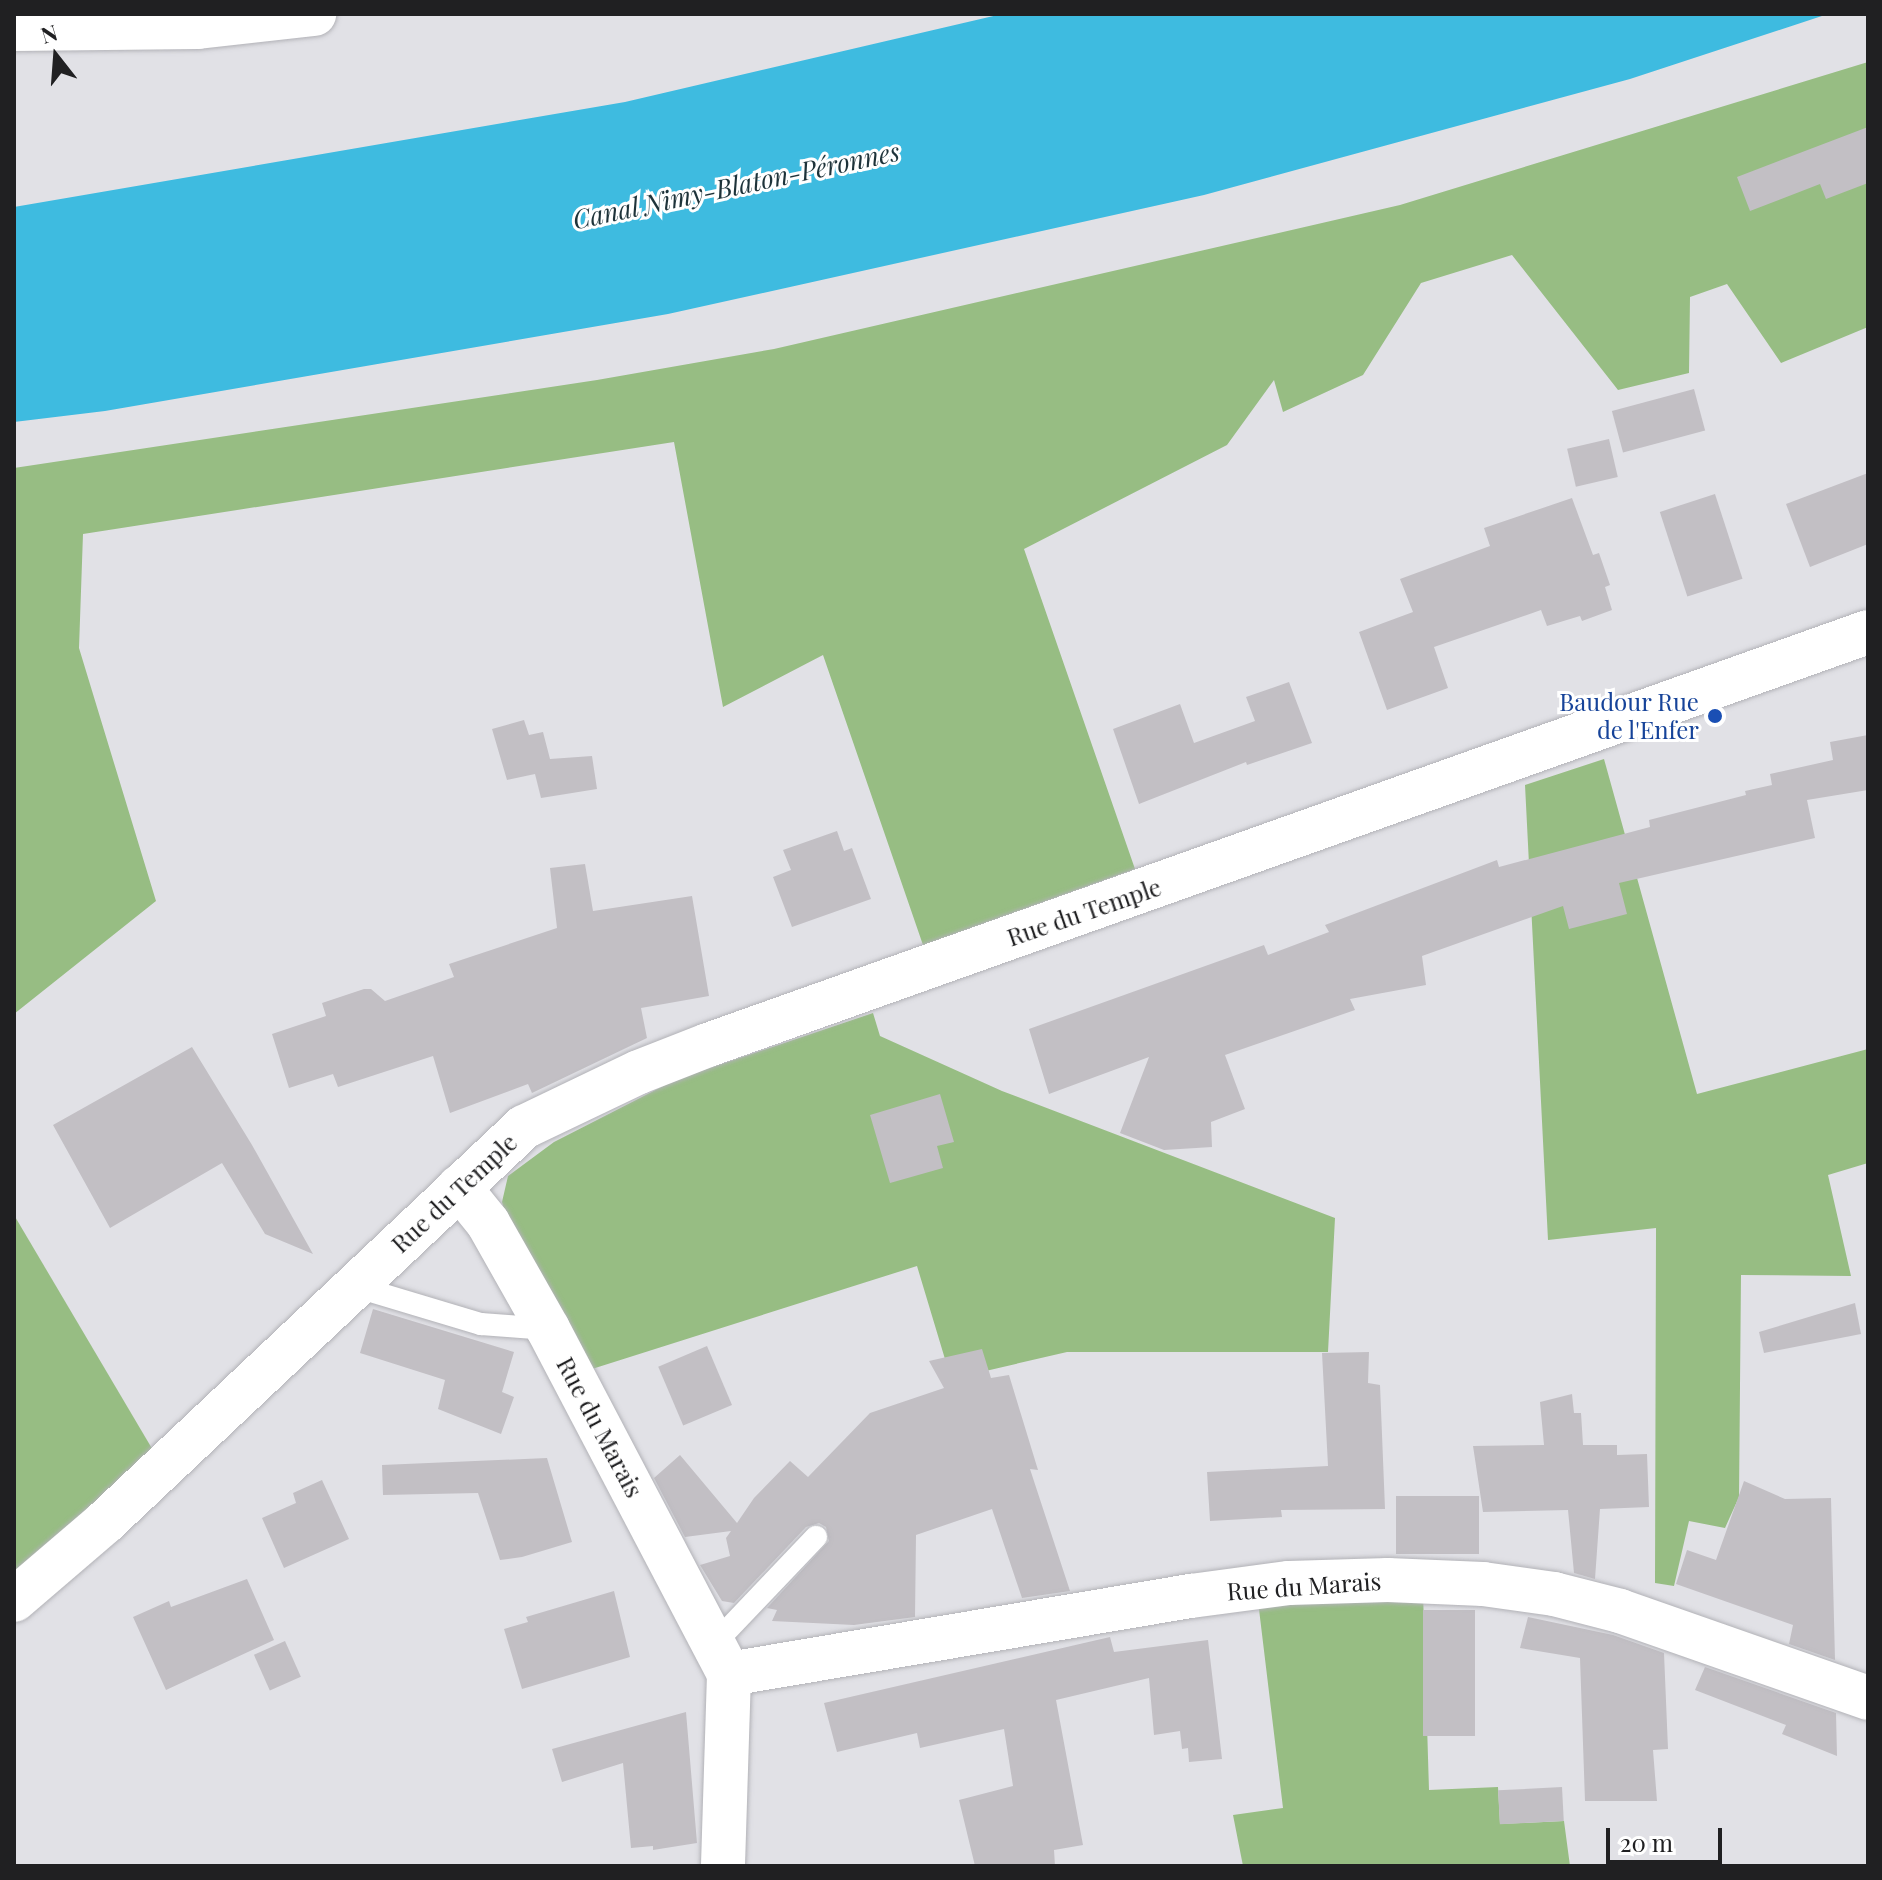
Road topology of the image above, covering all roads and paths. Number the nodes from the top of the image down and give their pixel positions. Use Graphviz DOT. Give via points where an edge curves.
graph roads {
  1 [pos="314,14"];
  2 [pos="14,29"];
  3 [pos="1868,632"];
  4 [pos="459,1187"];
  5 [pos="354,1286"];
  6 [pos="548,1329"];
  7 [pos="816,1537"];
  8 [pos="14,1600"];
  9 [pos="722,1659"];
  10 [pos="1868,1698"];
  11 [pos="723,1866"];
  1 -- 2 [label="street" via="198,27"];
  3 -- 4 [label="street, Rue du Temple" via="639,1072 524,1127"];
  4 -- 5 [label="street, Rue du Temple"];
  4 -- 6 [label="street, Rue du Marais" via="488,1223"];
  5 -- 6 [label="lane" via="481,1324"];
  5 -- 8 [label="street, Rue du Temple" via="105,1522"];
  6 -- 9 [label="street, Rue du Marais"];
  7 -- 9 [label="lane"];
  9 -- 10 [label="street, Rue du Marais" via="1289,1583 1388,1580 1554,1594 1620,1611"];
  9 -- 11 [label="street, Rue du Marais"];
}
